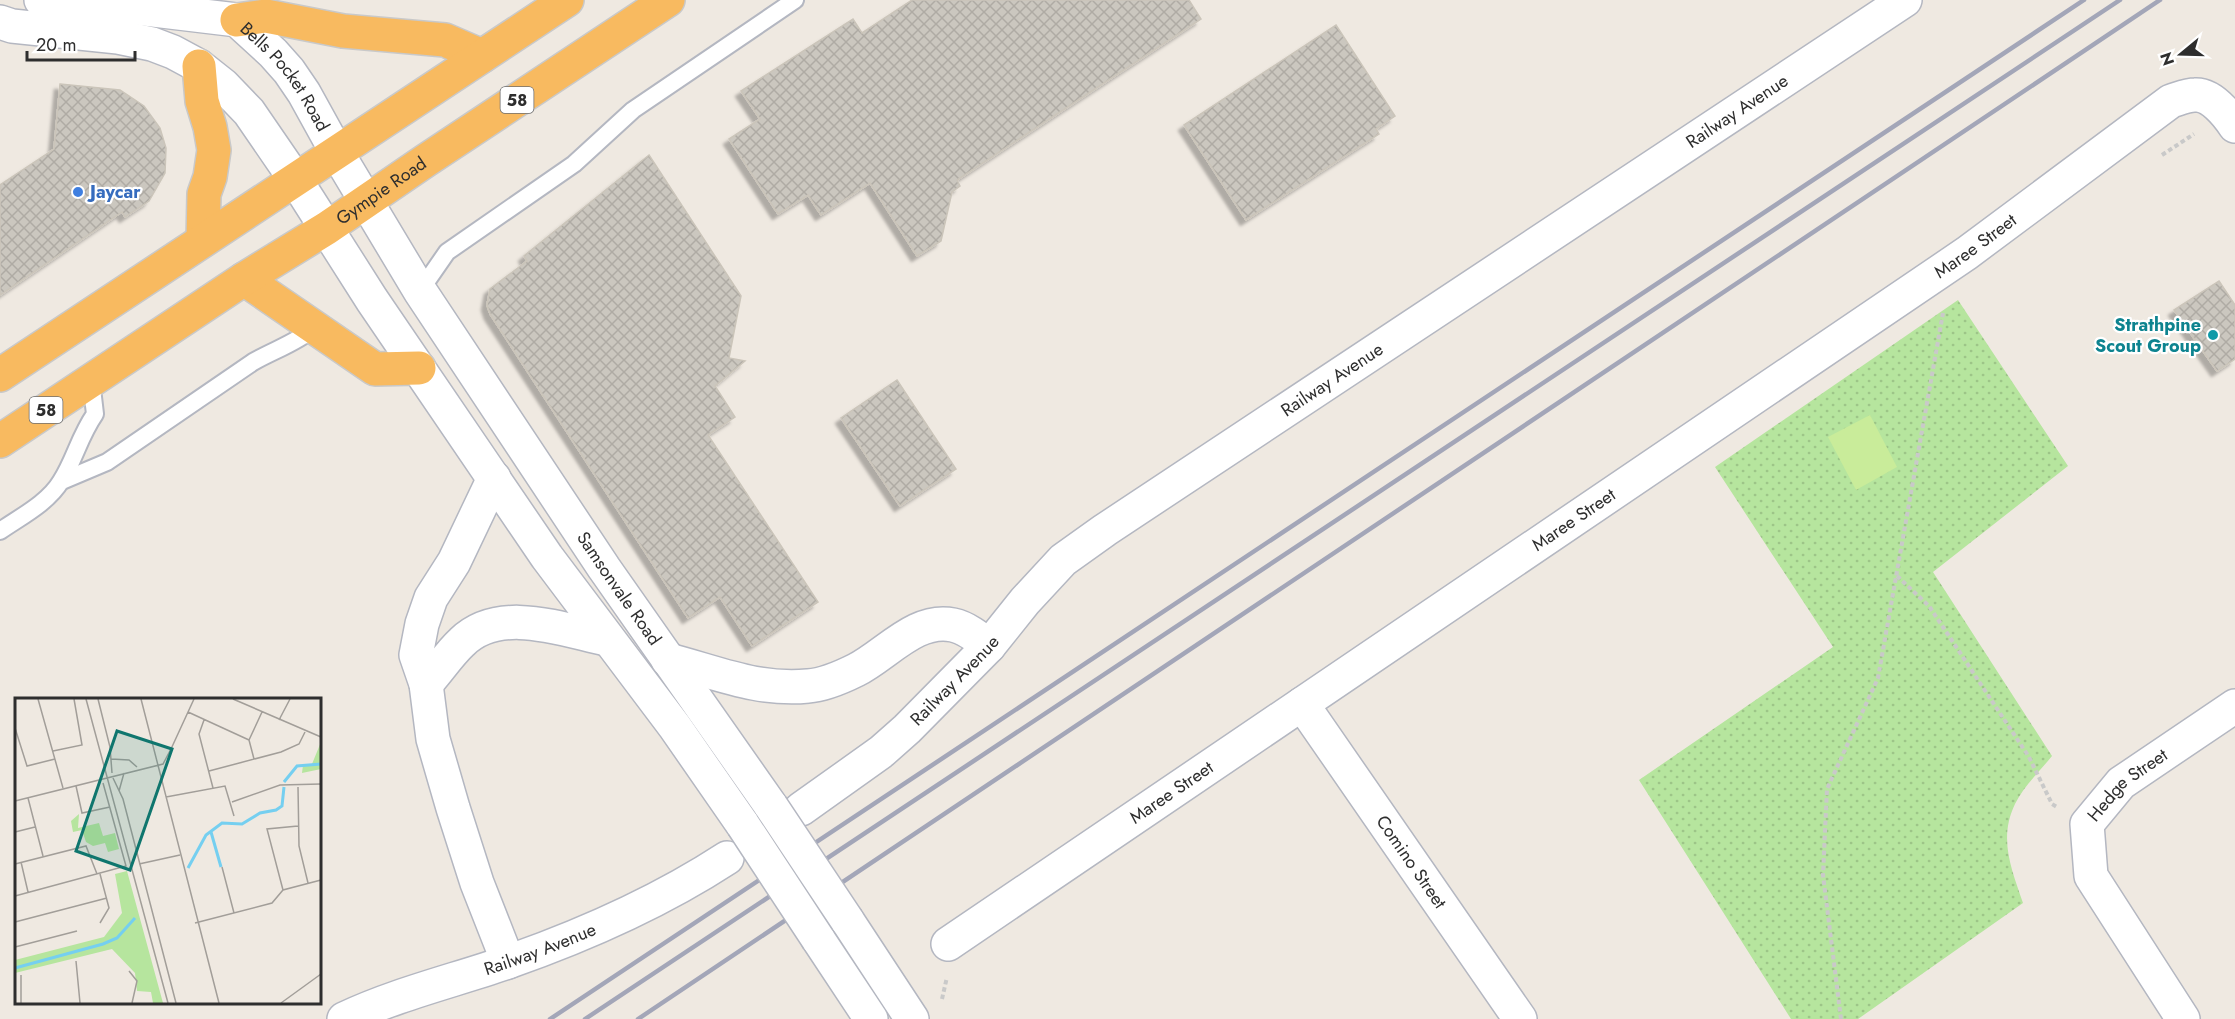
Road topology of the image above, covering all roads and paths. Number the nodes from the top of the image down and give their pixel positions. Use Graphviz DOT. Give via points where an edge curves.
graph roads {
  1 [pos="41,0"];
  2 [pos="567,0"];
  3 [pos="668,0"];
  4 [pos="795,0"];
  5 [pos="1905,0"];
  6 [pos="237,20"];
  7 [pos="0,22"];
  8 [pos="482,56"];
  9 [pos="199,66"];
  10 [pos="2235,126"];
  11 [pos="336,151"];
  12 [pos="295,178"];
  13 [pos="365,202"];
  14 [pos="327,228"];
  15 [pos="203,240"];
  16 [pos="1952,262"];
  17 [pos="243,279"];
  18 [pos="420,291"];
  19 [pos="314,328"];
  20 [pos="419,368"];
  21 [pos="0,375"];
  22 [pos="91,380"];
  23 [pos="0,441"];
  24 [pos="494,478"];
  25 [pos="62,481"];
  26 [pos="0,531"];
  27 [pos="1896,576"];
  28 [pos="608,639"];
  29 [pos="989,646"];
  30 [pos="668,660"];
  31 [pos="426,684"];
  32 [pos="1302,704"];
  33 [pos="2235,706"];
  34 [pos="786,807"];
  35 [pos="2088,828"];
  36 [pos="727,858"];
  37 [pos="948,944"];
  38 [pos="508,962"];
  39 [pos="344,1019"];
  40 [pos="872,1019"];
  41 [pos="912,1019"];
  42 [pos="1520,1019"];
  43 [pos="1840,1019"];
  44 [pos="2183,1019"];
  1 -- 6 [label="street, Bells Pocket Road"];
  2 -- 8 [label="highway"];
  3 -- 13 [label="highway, Gympie Road / 58"];
  4 -- 18 [label="lane" via="633,110 574,164 455,246"];
  5 -- 29 [label="street, Railway Avenue" via="1105,530 1063,560"];
  6 -- 8 [label="highway" via="266,16 343,31 445,40"];
  6 -- 11 [label="street, Bells Pocket Road" via="289,71"];
  7 -- 9 [label="street" via="141,41"];
  8 -- 11 [label="highway"];
  9 -- 12 [label="street" via="249,112"];
  9 -- 15 [label="highway" via="202,100 214,150 204,194"];
  10 -- 16 [label="street, Maree Street" via="2225,112 2196,94 2171,101"];
  11 -- 12 [label="highway"];
  11 -- 13 [label="street, Samsonvale Road"];
  12 -- 14 [label="street, Samsonvale Road"];
  12 -- 15 [label="highway"];
  13 -- 14 [label="highway, Gympie Road / 58"];
  13 -- 18 [label="street, Samsonvale Road"];
  14 -- 17 [label="highway, Gympie Road / 58"];
  14 -- 20 [label="street, Samsonvale Road"];
  15 -- 21 [label="highway"];
  16 -- 27 [label="path"];
  16 -- 32 [label="street, Maree Street"];
  17 -- 19 [label="highway"];
  17 -- 22 [label="highway, Gympie Road / 58"];
  18 -- 30 [label="street, Samsonvale Road"];
  19 -- 20 [label="highway" via="375,369"];
  19 -- 25 [label="lane" via="298,341 253,362 107,462"];
  20 -- 24 [label="street, Samsonvale Road"];
  22 -- 23 [label="highway, Gympie Road / 58"];
  22 -- 25 [label="lane" via="95,414"];
  24 -- 28 [label="street, Samsonvale Road"];
  24 -- 31 [label="street" via="454,561 431,597 422,624 416,655"];
  25 -- 26 [label="lane" via="41,502"];
  27 -- 35 [label="path" via="1929,606 2029,758 2052,804"];
  27 -- 43 [label="path" via="1878,678 1827,789 1823,875"];
  28 -- 31 [label="street" via="528,622 483,628 463,641"];
  28 -- 40 [label="street, Samsonvale Road, bridge" via="675,727"];
  29 -- 30 [label="street" via="955,626 923,627 857,670 811,686 782,688 756,685"];
  29 -- 34 [label="street, Railway Avenue" via="907,729 864,765"];
  30 -- 34 [label="street, Samsonvale Road"];
  31 -- 38 [label="street" via="433,739 453,808"];
  32 -- 37 [label="street, Maree Street"];
  32 -- 42 [label="street, Comino Street"];
  33 -- 35 [label="street, Hedge Street" via="2121,783 2087,824"];
  34 -- 41 [label="street, Samsonvale Road, bridge" via="847,920"];
  35 -- 44 [label="street, Hedge Street" via="2091,876"];
  36 -- 38 [label="street, Railway Avenue" via="645,907"];
  38 -- 39 [label="street, Railway Avenue" via="402,995"];
}
